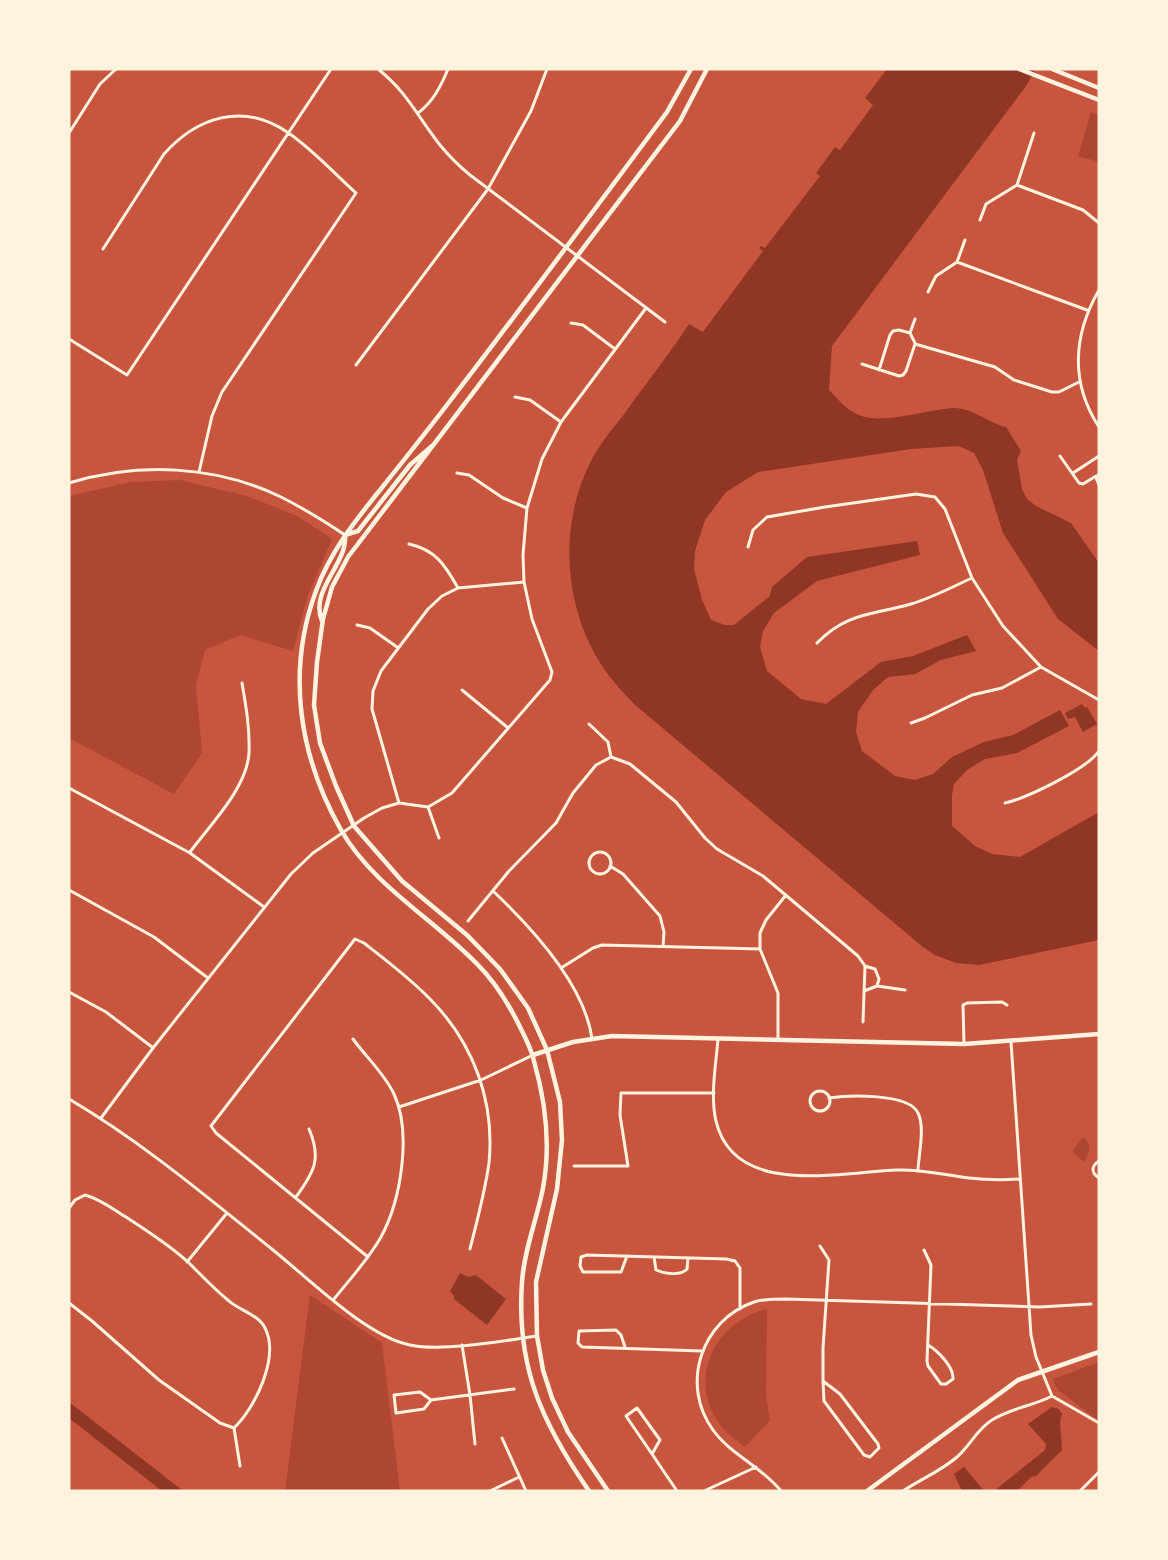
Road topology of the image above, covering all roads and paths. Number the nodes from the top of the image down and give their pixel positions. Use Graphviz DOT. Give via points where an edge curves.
graph roads {
  1 [pos="116,69"];
  2 [pos="331,69"];
  3 [pos="378,69"];
  4 [pos="448,69"];
  5 [pos="547,69"];
  6 [pos="691,69"];
  7 [pos="707,69"];
  8 [pos="1019,69"];
  9 [pos="1052,69"];
  10 [pos="1099,88"];
  11 [pos="1097,99"];
  12 [pos="418,113"];
  13 [pos="69,133"];
  14 [pos="289,133"];
  15 [pos="1034,133"];
  16 [pos="1017,185"];
  17 [pos="488,189"];
  18 [pos="980,220"];
  19 [pos="1099,223"];
  20 [pos="965,240"];
  21 [pos="566,247"];
  22 [pos="103,249"];
  23 [pos="577,255"];
  24 [pos="957,262"];
  25 [pos="1099,290"];
  26 [pos="928,292"];
  27 [pos="646,308"];
  28 [pos="1087,310"];
  29 [pos="915,319"];
  30 [pos="665,322"];
  31 [pos="571,323"];
  32 [pos="910,333"];
  33 [pos="69,339"];
  34 [pos="915,344"];
  35 [pos="615,349"];
  36 [pos="862,364"];
  37 [pos="356,365"];
  38 [pos="879,370"];
  39 [pos="1079,382"];
  40 [pos="515,397"];
  41 [pos="561,422"];
  42 [pos="1099,427"];
  43 [pos="439,440"];
  44 [pos="1060,456"];
  45 [pos="1099,456"];
  46 [pos="199,472"];
  47 [pos="457,473"];
  48 [pos="1073,474"];
  49 [pos="1098,475"];
  50 [pos="69,483"];
  51 [pos="1099,485"];
  52 [pos="527,508"];
  53 [pos="345,535"];
  54 [pos="409,544"];
  55 [pos="748,547"];
  56 [pos="972,578"];
  57 [pos="524,582"];
  58 [pos="458,588"];
  59 [pos="322,622"];
  60 [pos="357,625"];
  61 [pos="816,643"];
  62 [pos="397,648"];
  63 [pos="1041,667"];
  64 [pos="243,683"];
  65 [pos="462,690"];
  66 [pos="1099,700"];
  67 [pos="911,723"];
  68 [pos="589,724"];
  69 [pos="507,728"];
  70 [pos="1099,751"];
  71 [pos="611,757"];
  72 [pos="69,788"];
  73 [pos="399,803"];
  74 [pos="1005,803"];
  75 [pos="428,807"];
  76 [pos="354,826"];
  77 [pos="343,833"];
  78 [pos="439,838"];
  79 [pos="190,853"];
  80 [pos="610,866"];
  81 [pos="69,890"];
  82 [pos="493,891"];
  83 [pos="786,895"];
  84 [pos="264,907"];
  85 [pos="468,921"];
  86 [pos="663,947"];
  87 [pos="760,949"];
  88 [pos="865,966"];
  89 [pos="561,968"];
  90 [pos="208,978"];
  91 [pos="877,986"];
  92 [pos="905,990"];
  93 [pos="864,991"];
  94 [pos="69,992"];
  95 [pos="1007,1005"];
  96 [pos="863,1022"];
  97 [pos="1099,1034"];
  98 [pos="718,1038"];
  99 [pos="353,1039"];
  100 [pos="592,1039"];
  101 [pos="778,1040"];
  102 [pos="1011,1042"];
  103 [pos="964,1044"];
  104 [pos="153,1048"];
  105 [pos="547,1050"];
  106 [pos="533,1055"];
  107 [pos="481,1080"];
  108 [pos="714,1093"];
  109 [pos="829,1098"];
  110 [pos="69,1099"];
  111 [pos="399,1107"];
  112 [pos="101,1118"];
  113 [pos="309,1130"];
  114 [pos="1099,1161"];
  115 [pos="574,1166"];
  116 [pos="918,1169"];
  117 [pos="1099,1178"];
  118 [pos="1020,1179"];
  119 [pos="296,1197"];
  120 [pos="69,1208"];
  121 [pos="227,1213"];
  122 [pos="820,1246"];
  123 [pos="470,1249"];
  124 [pos="924,1250"];
  125 [pos="627,1256"];
  126 [pos="368,1257"];
  127 [pos="654,1257"];
  128 [pos="688,1258"];
  129 [pos="188,1262"];
  130 [pos="334,1299"];
  131 [pos="826,1301"];
  132 [pos="69,1304"];
  133 [pos="930,1304"];
  134 [pos="1090,1304"];
  135 [pos="1028,1307"];
  136 [pos="740,1309"];
  137 [pos="537,1336"];
  138 [pos="523,1338"];
  139 [pos="928,1344"];
  140 [pos="462,1345"];
  141 [pos="625,1347"];
  142 [pos="702,1351"];
  143 [pos="1099,1352"];
  144 [pos="1041,1371"];
  145 [pos="823,1381"];
  146 [pos="514,1389"];
  147 [pos="470,1395"];
  148 [pos="1052,1396"];
  149 [pos="431,1400"];
  150 [pos="1099,1423"];
  151 [pos="234,1428"];
  152 [pos="502,1438"];
  153 [pos="476,1444"];
  154 [pos="652,1455"];
  155 [pos="240,1466"];
  156 [pos="756,1467"];
  157 [pos="1099,1473"];
  158 [pos="519,1477"];
  159 [pos="490,1491"];
  160 [pos="526,1491"];
  161 [pos="589,1491"];
  162 [pos="608,1491"];
  163 [pos="677,1491"];
  164 [pos="704,1491"];
  165 [pos="781,1491"];
  166 [pos="867,1491"];
  167 [pos="903,1491"];
  168 [pos="1080,1491"];
  1 -- 13 [label="street" via="100,84"];
  2 -- 14 [label="street"];
  3 -- 12 [label="street" via="400,88"];
  4 -- 12 [label="street" via="439,90"];
  5 -- 17 [label="street" via="531,111"];
  6 -- 21 [label="street" via="667,112"];
  7 -- 23 [label="street" via="680,121"];
  8 -- 11 [label="street"];
  9 -- 10 [label="street"];
  12 -- 17 [label="street" via="455,162"];
  14 -- 22 [label="street" via="260,119 229,116 188,131 164,154"];
  14 -- 33 [label="street" via="127,375"];
  14 -- 46 [label="street" via="356,193 222,392"];
  15 -- 16 [label="street"];
  16 -- 18 [label="street" via="986,204"];
  16 -- 19 [label="street" via="1083,210"];
  17 -- 21 [label="street"];
  17 -- 37 [label="street"];
  20 -- 24 [label="street"];
  21 -- 23 [label="street"];
  21 -- 53 [label="street"];
  23 -- 27 [label="street"];
  23 -- 43 [label="street"];
  24 -- 26 [label="street" via="936,276"];
  24 -- 28 [label="street"];
  25 -- 28 [label="street"];
  27 -- 30 [label="street"];
  27 -- 35 [label="street"];
  28 -- 39 [label="street" via="1078,349"];
  29 -- 32 [label="street"];
  31 -- 35 [label="street" via="583,324"];
  32 -- 34 [label="street"];
  32 -- 38 [label="street" via="893,331"];
  34 -- 38 [label="street" via="903,375"];
  34 -- 39 [label="street" via="995,367 1014,380 1052,392"];
  35 -- 41 [label="street"];
  36 -- 38 [label="street"];
  39 -- 42 [label="street"];
  40 -- 41 [label="street" via="530,400"];
  41 -- 52 [label="street" via="542,459"];
  43 -- 53 [label="street" via="410,465 358,531"];
  43 -- 59 [label="street" via="348,557 332,587"];
  44 -- 48 [label="street"];
  45 -- 48 [label="street"];
  46 -- 50 [label="street" via="142,470"];
  46 -- 53 [label="street" via="281,497"];
  47 -- 52 [label="street" via="469,475 503,498"];
  48 -- 49 [label="street" via="1083,484"];
  49 -- 51 [label="street"];
  52 -- 57 [label="street"];
  53 -- 59 [label="street" via="344,552 328,579 319,608"];
  53 -- 77 [label="street" via="316,592 304,635 300,670 306,746 322,792"];
  54 -- 58 [label="street" via="422,547 445,565"];
  55 -- 56 [label="street" via="753,530 767,517 915,494 935,497 945,509"];
  56 -- 61 [label="street" via="913,604 847,620"];
  56 -- 63 [label="street" via="1003,626"];
  57 -- 58 [label="street"];
  57 -- 69 [label="street" via="532,619 552,672 542,690"];
  58 -- 62 [label="street" via="434,602"];
  59 -- 76 [label="street" via="314,705 320,742"];
  60 -- 62 [label="street" via="370,628"];
  62 -- 73 [label="street" via="376,681 371,699"];
  63 -- 66 [label="street"];
  63 -- 67 [label="street" via="1002,688 972,695"];
  64 -- 79 [label="street" via="249,729 246,767 234,793"];
  65 -- 69 [label="street"];
  68 -- 71 [label="street" via="608,742"];
  69 -- 75 [label="street" via="452,793"];
  70 -- 74 [label="street" via="1088,764 1020,800"];
  71 -- 82 [label="street" via="596,765 573,793 556,823"];
  71 -- 83 [label="street" via="630,764 676,802 717,849 763,876"];
  72 -- 79 [label="street"];
  73 -- 75 [label="street"];
  73 -- 76 [label="street" via="382,808"];
  75 -- 78 [label="street"];
  76 -- 77 [label="street"];
  76 -- 105 [label="street" via="402,881 501,969 528,1008"];
  77 -- 84 [label="street" via="313,853"];
  77 -- 106 [label="street" via="384,882 480,966 514,1015"];
  79 -- 84 [label="street"];
  80 -- 80 [label="street" via="608,857 602,853 592,856 589,862 599,874"];
  80 -- 86 [label="street" via="623,874 660,916"];
  81 -- 90 [label="street" via="154,937"];
  82 -- 85 [label="street"];
  82 -- 89 [label="street" via="525,922"];
  83 -- 87 [label="street" via="761,927"];
  83 -- 88 [label="street"];
  84 -- 90 [label="street"];
  86 -- 87 [label="street"];
  86 -- 89 [label="street" via="602,945"];
  87 -- 101 [label="street" via="778,993"];
  88 -- 91 [label="street" via="878,972"];
  88 -- 93 [label="street"];
  89 -- 100 [label="street" via="586,1015"];
  90 -- 104 [label="street"];
  91 -- 92 [label="street"];
  91 -- 93 [label="street"];
  93 -- 96 [label="street"];
  94 -- 104 [label="street" via="106,1012"];
  95 -- 103 [label="street" via="963,1005"];
  97 -- 102 [label="street"];
  98 -- 100 [label="street"];
  98 -- 101 [label="street"];
  98 -- 108 [label="street"];
  99 -- 111 [label="street" via="387,1081"];
  100 -- 105 [label="street"];
  101 -- 103 [label="street"];
  102 -- 103 [label="street"];
  102 -- 118 [label="street"];
  104 -- 112 [label="street"];
  105 -- 106 [label="street"];
  105 -- 137 [label="street" via="560,1102 562,1140 557,1189 536,1282"];
  106 -- 107 [label="street"];
  106 -- 138 [label="street" via="548,1140 543,1187 522,1281"];
  107 -- 111 [label="street"];
  107 -- 119 [label="street" via="464,1042 431,999 355,939 211,1126"];
  107 -- 123 [label="street" via="490,1141"];
  108 -- 115 [label="street" via="621,1093 620,1115 628,1166"];
  108 -- 116 [label="street" via="716,1122 727,1147 742,1161 759,1169 772,1173 850,1175"];
  109 -- 109 [label="street" via="824,1092 817,1092 812,1095 811,1104 817,1111 824,1110 829,1106"];
  109 -- 116 [label="street" via="884,1098 909,1103 921,1122"];
  110 -- 112 [label="street"];
  111 -- 126 [label="street" via="403,1161 388,1219"];
  112 -- 121 [label="street"];
  113 -- 119 [label="street" via="316,1146 314,1168"];
  114 -- 117 [label="street" via="1093,1170"];
  116 -- 118 [label="street" via="970,1178"];
  118 -- 135 [label="street"];
  119 -- 126 [label="street"];
  120 -- 129 [label="street" via="81,1196 91,1196"];
  121 -- 129 [label="street"];
  121 -- 130 [label="street"];
  122 -- 131 [label="street" via="829,1260"];
  124 -- 133 [label="street" via="931,1265"];
  125 -- 125 [label="street" via="584,1255 579,1261 583,1272 618,1273"];
  125 -- 127 [label="street"];
  126 -- 130 [label="street"];
  127 -- 128 [label="street"];
  127 -- 128 [label="street" via="656,1270 662,1273 687,1269"];
  128 -- 136 [label="street" via="726,1259 738,1264"];
  129 -- 151 [label="street" via="231,1304 261,1322 267,1334 268,1356 262,1385"];
  130 -- 140 [label="street" via="369,1327 410,1346"];
  131 -- 133 [label="street"];
  131 -- 136 [label="street" via="765,1300"];
  131 -- 145 [label="street"];
  132 -- 151 [label="street" via="159,1380 220,1423"];
  133 -- 135 [label="street"];
  133 -- 139 [label="street"];
  134 -- 135 [label="street"];
  135 -- 144 [label="street"];
  136 -- 142 [label="street" via="721,1324"];
  137 -- 138 [label="street"];
  137 -- 162 [label="street" via="543,1370 560,1415 574,1443"];
  138 -- 140 [label="street"];
  138 -- 161 [label="street" via="529,1374 544,1418"];
  139 -- 139 [label="street" via="953,1373 946,1384 940,1384 927,1366"];
  140 -- 147 [label="street"];
  141 -- 141 [label="street" via="582,1347 578,1343 579,1331 616,1330"];
  141 -- 142 [label="street"];
  142 -- 156 [label="street" via="697,1378 704,1414 722,1440"];
  143 -- 144 [label="street"];
  144 -- 148 [label="street"];
  144 -- 166 [label="street" via="1005,1388"];
  145 -- 145 [label="street" via="824,1401 864,1455 870,1457 878,1444 840,1394"];
  146 -- 147 [label="street"];
  147 -- 149 [label="street"];
  147 -- 153 [label="street"];
  148 -- 150 [label="street"];
  148 -- 167 [label="street" via="990,1421 945,1467"];
  149 -- 149 [label="street" via="420,1392 394,1395 396,1413 424,1409"];
  151 -- 155 [label="street"];
  152 -- 158 [label="street"];
  154 -- 154 [label="street" via="660,1440 637,1408 626,1416"];
  154 -- 163 [label="street"];
  156 -- 164 [label="street"];
  156 -- 165 [label="street"];
  157 -- 168 [label="street"];
  158 -- 159 [label="street"];
  158 -- 160 [label="street"];
}
